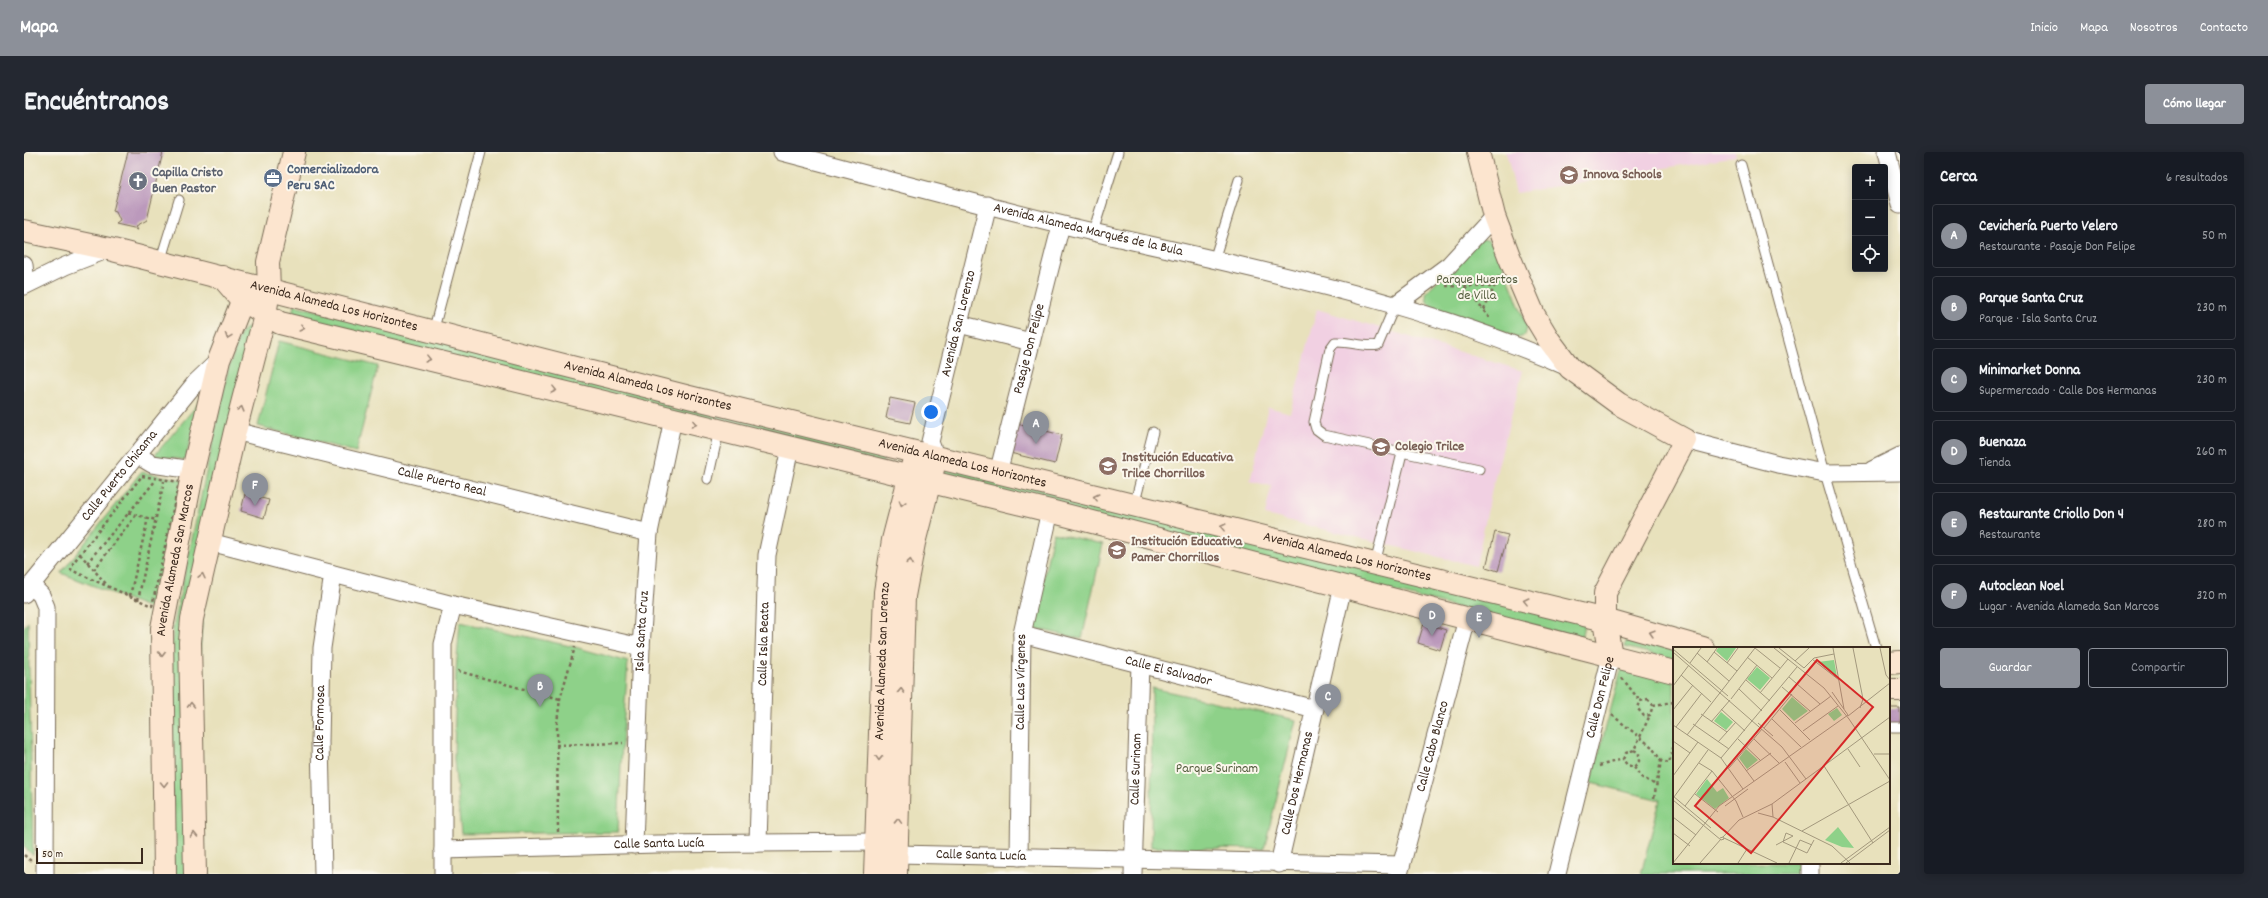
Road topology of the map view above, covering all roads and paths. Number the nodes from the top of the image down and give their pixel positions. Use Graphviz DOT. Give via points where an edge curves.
graph roads {
  1 [pos="294,152"];
  2 [pos="481,152"];
  3 [pos="782,152"];
  4 [pos="1118,152"];
  5 [pos="1478,152"];
  6 [pos="1887,152"];
  7 [pos="1741,165"];
  8 [pos="1239,180"];
  9 [pos="178,200"];
  10 [pos="1900,204"];
  11 [pos="988,205"];
  12 [pos="1494,216"];
  13 [pos="1061,225"];
  14 [pos="24,232"];
  15 [pos="1093,232"];
  16 [pos="109,249"];
  17 [pos="1214,260"];
  18 [pos="160,262"];
  19 [pos="268,262"];
  20 [pos="24,265"];
  21 [pos="1502,269"];
  22 [pos="1432,278"];
  23 [pos="25,285"];
  24 [pos="1465,287"];
  25 [pos="1494,287"];
  26 [pos="269,290"];
  27 [pos="245,292"];
  28 [pos="1395,305"];
  29 [pos="1484,310"];
  30 [pos="265,314"];
  31 [pos="1492,321"];
  32 [pos="959,324"];
  33 [pos="433,332"];
  34 [pos="1031,342"];
  35 [pos="219,360"];
  36 [pos="1570,368"];
  37 [pos="673,420"];
  38 [pos="235,430"];
  39 [pos="719,430"];
  40 [pos="1153,432"];
  41 [pos="1685,440"];
  42 [pos="790,448"];
  43 [pos="927,451"];
  44 [pos="1402,453"];
  45 [pos="137,455"];
  46 [pos="1900,456"];
  47 [pos="1479,469"];
  48 [pos="1900,472"];
  49 [pos="998,473"];
  50 [pos="1825,473"];
  51 [pos="1866,473"];
  52 [pos="142,476"];
  53 [pos="186,476"];
  54 [pos="157,479"];
  55 [pos="708,479"];
  56 [pos="920,479"];
  57 [pos="164,480"];
  58 [pos="1134,506"];
  59 [pos="1050,511"];
  60 [pos="128,513"];
  61 [pos="136,515"];
  62 [pos="148,518"];
  63 [pos="156,520"];
  64 [pos="649,533"];
  65 [pos="210,542"];
  66 [pos="80,554"];
  67 [pos="87,563"];
  68 [pos="1375,564"];
  69 [pos="94,570"];
  70 [pos="333,574"];
  71 [pos="1343,586"];
  72 [pos="109,587"];
  73 [pos="28,590"];
  74 [pos="130,596"];
  75 [pos="138,600"];
  76 [pos="453,605"];
  77 [pos="1467,619"];
  78 [pos="1605,620"];
  79 [pos="577,633"];
  80 [pos="1022,634"];
  81 [pos="641,647"];
  82 [pos="1700,647"];
  83 [pos="1876,647"];
  84 [pos="1900,662"];
  85 [pos="1609,663"];
  86 [pos="1890,663"];
  87 [pos="1140,664"];
  88 [pos="454,670"];
  89 [pos="1673,672"];
  90 [pos="560,699"];
  91 [pos="1640,701"];
  92 [pos="1673,702"];
  93 [pos="1653,705"];
  94 [pos="1315,709"];
  95 [pos="1611,714"];
  96 [pos="1650,715"];
  97 [pos="1640,737"];
  98 [pos="638,744"];
  99 [pos="556,745"];
  100 [pos="1673,748"];
  101 [pos="1634,750"];
  102 [pos="1623,759"];
  103 [pos="1661,761"];
  104 [pos="1595,767"];
  105 [pos="1634,767"];
  106 [pos="1656,785"];
  107 [pos="1654,798"];
  108 [pos="876,842"];
  109 [pos="758,843"];
  110 [pos="634,845"];
  111 [pos="561,847"];
  112 [pos="443,850"];
  113 [pos="1019,857"];
  114 [pos="897,864"];
  115 [pos="1279,864"];
  116 [pos="1133,867"];
  117 [pos="1400,870"];
  118 [pos="45,874"];
  119 [pos="164,874"];
  120 [pos="195,874"];
  121 [pos="323,874"];
  122 [pos="443,874"];
  123 [pos="875,874"];
  124 [pos="1557,874"];
  1 -- 19 [label="main road, Avenida Alameda San Marcos"];
  2 -- 33 [label="lane"];
  3 -- 11 [label="street, Avenida Alameda Marqués de la Bula"];
  4 -- 15 [label="lane"];
  5 -- 12 [label="main road"];
  6 -- 10 [label="street"];
  7 -- 50 [label="lane"];
  8 -- 17 [label="lane"];
  9 -- 18 [label="lane"];
  11 -- 13 [label="street, Avenida Alameda Marqués de la Bula"];
  11 -- 32 [label="street, Avenida San Lorenzo"];
  12 -- 22 [label="street" via="1459,255"];
  12 -- 36 [label="main road" via="1534,315"];
  13 -- 15 [label="street, Avenida Alameda Marqués de la Bula"];
  13 -- 34 [label="street, Pasaje Don Felipe"];
  14 -- 16 [label="main road, Avenida Alameda Los Horizontes"];
  15 -- 17 [label="street, Avenida Alameda Marqués de la Bula"];
  16 -- 18 [label="main road, Avenida Alameda Los Horizontes"];
  16 -- 23 [label="street"];
  17 -- 28 [label="street, Avenida Alameda Marqués de la Bula"];
  18 -- 27 [label="main road, Avenida Alameda Los Horizontes" via="222,277"];
  19 -- 26 [label="main road, Avenida Alameda San Marcos"];
  19 -- 27 [label="main road, Avenida Alameda San Marcos"];
  20 -- 23 [label="street"];
  21 -- 25 [label="path"];
  22 -- 24 [label="path" via="1435,286"];
  22 -- 28 [label="street"];
  24 -- 25 [label="path"];
  24 -- 29 [label="path"];
  25 -- 29 [label="path"];
  26 -- 27 [label="main road, Avenida Alameda Los Horizontes"];
  26 -- 30 [label="main road, Avenida Alameda San Marcos"];
  26 -- 33 [label="main road, Avenida Alameda Los Horizontes"];
  27 -- 30 [label="main road, Avenida Alameda Los Horizontes"];
  27 -- 35 [label="main road, Avenida Alameda San Marcos, one-way"];
  28 -- 36 [label="street, Avenida Alameda Marqués de la Bula" via="1532,352"];
  28 -- 44 [label="lane" via="1378,345 1370,347 1335,342 1330,349 1314,422 1316,429 1324,435"];
  29 -- 31 [label="path"];
  30 -- 37 [label="main road, Avenida Alameda Los Horizontes, one-way" via="280,323"];
  38 -- 30 [label="main road, Avenida Alameda San Marcos, one-way"];
  32 -- 34 [label="street"];
  32 -- 43 [label="street, Avenida San Lorenzo"];
  33 -- 43 [label="main road, Avenida Alameda Los Horizontes"];
  34 -- 49 [label="street, Pasaje Don Felipe"];
  35 -- 45 [label="street, Calle Puerto Chicama" via="196,382"];
  35 -- 53 [label="main road, Avenida Alameda San Marcos"];
  36 -- 41 [label="main road, Avenida Alameda Marqués de la Bula" via="1619,404"];
  37 -- 39 [label="main road, Avenida Alameda Los Horizontes, one-way"];
  37 -- 64 [label="street, Isla Santa Cruz"];
  38 -- 64 [label="street, Calle Puerto Real"];
  38 -- 65 [label="main road, Avenida Alameda San Marcos"];
  39 -- 42 [label="main road, Avenida Alameda Los Horizontes"];
  39 -- 55 [label="lane"];
  40 -- 58 [label="lane"];
  41 -- 50 [label="street, Avenida Alameda Marqués de la Bula" via="1778,464"];
  41 -- 78 [label="main road, Calle Don Felipe" via="1606,593"];
  42 -- 56 [label="main road, Avenida Alameda Los Horizontes"];
  42 -- 109 [label="street, Calle Isla Beata" via="767,554"];
  43 -- 49 [label="main road, Avenida Alameda Los Horizontes"];
  43 -- 56 [label="main road, Avenida Alameda San Lorenzo"];
  44 -- 47 [label="lane"];
  44 -- 68 [label="lane"];
  45 -- 53 [label="street" via="152,464"];
  45 -- 73 [label="street, Calle Puerto Chicama"];
  46 -- 51 [label="street, Avenida Alameda Marqués de la Bula"];
  48 -- 51 [label="street, Avenida Alameda Marqués de la Bula"];
  58 -- 49 [label="main road, Avenida Alameda Los Horizontes, one-way"];
  50 -- 51 [label="street, Avenida Alameda Marqués de la Bula"];
  50 -- 83 [label="lane"];
  52 -- 66 [label="path"];
  53 -- 75 [label="path" via="152,606"];
  53 -- 119 [label="main road, Avenida Alameda San Marcos, one-way" via="162,628"];
  54 -- 60 [label="path"];
  56 -- 59 [label="main road, Avenida Alameda Los Horizontes"];
  56 -- 108 [label="main road, Avenida Alameda San Lorenzo, one-way" via="893,540 885,592"];
  114 -- 56 [label="main road, Avenida Alameda San Lorenzo, one-way" via="904,596 914,543"];
  57 -- 63 [label="path"];
  68 -- 58 [label="main road, Avenida Alameda Los Horizontes, one-way"];
  59 -- 71 [label="main road, Avenida Alameda Los Horizontes"];
  59 -- 80 [label="street, Calle Las Vírgenes"];
  60 -- 61 [label="path"];
  60 -- 67 [label="path"];
  61 -- 62 [label="path"];
  61 -- 69 [label="path"];
  62 -- 63 [label="path"];
  62 -- 74 [label="path"];
  63 -- 75 [label="path"];
  64 -- 81 [label="street, Isla Santa Cruz"];
  65 -- 70 [label="street"];
  120 -- 65 [label="main road, Avenida Alameda San Marcos, one-way" via="190,642 192,619"];
  66 -- 67 [label="path"];
  66 -- 72 [label="path" via="71,570"];
  67 -- 69 [label="path"];
  78 -- 68 [label="main road, Avenida Alameda Los Horizontes, one-way"];
  69 -- 72 [label="path"];
  70 -- 76 [label="street"];
  70 -- 121 [label="street, Calle Formosa" via="322,648 320,742"];
  71 -- 77 [label="main road, Avenida Alameda Los Horizontes"];
  71 -- 94 [label="street, Calle Dos Hermanas"];
  72 -- 74 [label="path"];
  73 -- 118 [label="street" via="41,595 46,607"];
  74 -- 75 [label="path"];
  76 -- 79 [label="street"];
  76 -- 112 [label="street" via="443,644"];
  77 -- 85 [label="main road, Avenida Alameda Los Horizontes"];
  77 -- 117 [label="street, Calle Cabo Blanco"];
  82 -- 78 [label="main road, Avenida Alameda Los Horizontes, one-way"];
  78 -- 85 [label="main road, Calle Don Felipe"];
  79 -- 81 [label="street"];
  79 -- 90 [label="path"];
  80 -- 87 [label="street, Calle El Salvador"];
  80 -- 113 [label="street, Calle Las Vírgenes"];
  81 -- 98 [label="street, Isla Santa Cruz"];
  84 -- 86 [label="main road"];
  85 -- 89 [label="main road, Avenida Alameda Los Horizontes"];
  85 -- 91 [label="path"];
  85 -- 124 [label="street, Calle Don Felipe"];
  87 -- 94 [label="street, Calle El Salvador"];
  87 -- 116 [label="street, Calle Surinam"];
  88 -- 90 [label="path"];
  90 -- 99 [label="path"];
  91 -- 93 [label="path" via="1648,699"];
  91 -- 96 [label="path" via="1638,710 1644,716"];
  92 -- 93 [label="path"];
  93 -- 96 [label="path"];
  94 -- 115 [label="street, Calle Dos Hermanas"];
  95 -- 97 [label="path"];
  96 -- 97 [label="path"];
  97 -- 101 [label="path"];
  97 -- 103 [label="path" via="1652,747"];
  98 -- 99 [label="path"];
  98 -- 110 [label="street, Isla Santa Cruz"];
  99 -- 111 [label="path" via="558,834"];
  100 -- 103 [label="path" via="1669,763"];
  101 -- 102 [label="path" via="1626,753"];
  101 -- 105 [label="path" via="1639,753 1639,761"];
  102 -- 104 [label="path"];
  102 -- 105 [label="path" via="1627,765"];
  103 -- 106 [label="path"];
  105 -- 106 [label="path" via="1641,777"];
  106 -- 107 [label="path"];
  108 -- 109 [label="street, Calle Santa Lucía"];
  108 -- 123 [label="main road, Avenida Alameda San Lorenzo"];
  109 -- 110 [label="street, Calle Santa Lucía"];
  110 -- 111 [label="street, Calle Santa Lucía"];
  111 -- 112 [label="street, Calle Santa Lucía"];
  112 -- 122 [label="street"];
  113 -- 114 [label="street, Calle Santa Lucía"];
  113 -- 116 [label="street, Calle Santa Lucía"];
  115 -- 116 [label="street, Calle Santa Lucía"];
  115 -- 117 [label="street, Calle Santa Lucía"];
}
